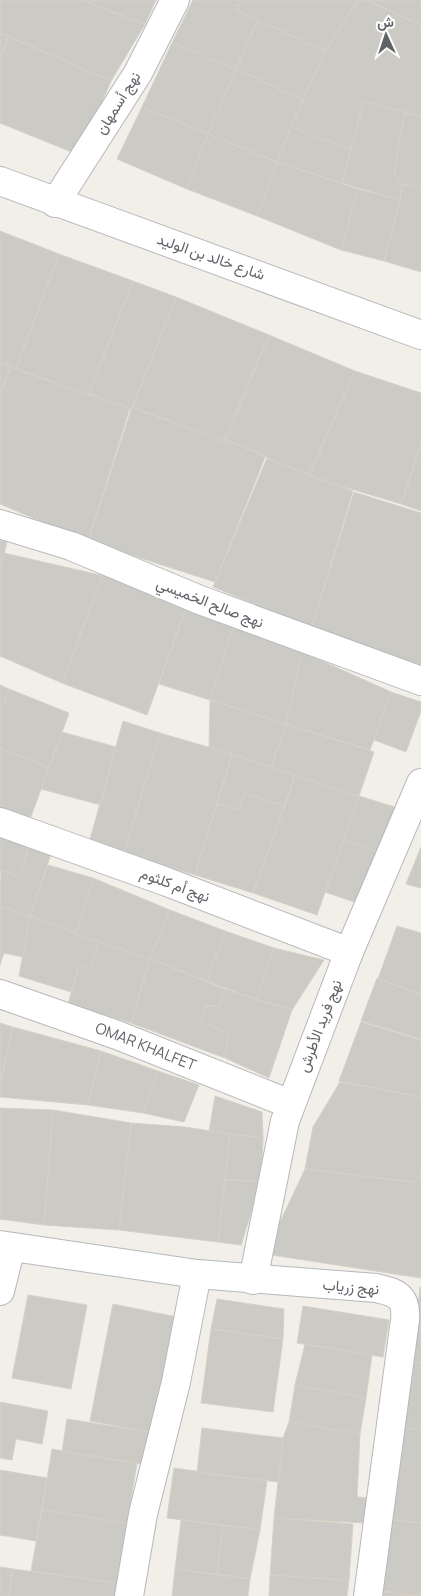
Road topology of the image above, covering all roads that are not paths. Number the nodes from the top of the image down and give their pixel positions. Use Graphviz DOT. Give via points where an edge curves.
graph roads {
  1 [pos="175,0"];
  2 [pos="0,181"];
  3 [pos="54,203"];
  4 [pos="421,335"];
  5 [pos="0,524"];
  6 [pos="421,682"];
  7 [pos="421,783"];
  8 [pos="0,822"];
  9 [pos="349,952"];
  10 [pos="0,994"];
  11 [pos="290,1104"];
  12 [pos="5,1246"];
  13 [pos="198,1274"];
  14 [pos="254,1280"];
  15 [pos="0,1290"];
  16 [pos="128,1596"];
  17 [pos="368,1596"];
  1 -- 3 [label="street, نهج أسمهان" via="138,73"];
  2 -- 3 [label="street, شارع خالد بن الوليد"];
  3 -- 4 [label="street, شارع خالد بن الوليد" via="244,268"];
  5 -- 6 [label="street, نهج صالح الخميسي" via="72,546 200,600"];
  7 -- 9 [label="street, نهج فريد الأطرش"];
  8 -- 9 [label="street, نهج أم كلثوم"];
  9 -- 11 [label="street, نهج فريد الأطرش"];
  10 -- 11 [label="street, OMAR KHALFET" via="116,1035"];
  11 -- 14 [label="street, نهج فريد الأطرش"];
  12 -- 13 [label="street, نهج زرياب"];
  12 -- 15 [label="street"];
  13 -- 14 [label="street, نهج زرياب"];
  13 -- 16 [label="street" via="176,1382 143,1514"];
  14 -- 17 [label="street, نهج زرياب" via="376,1288 398,1295 404,1303 405,1320"];
}
